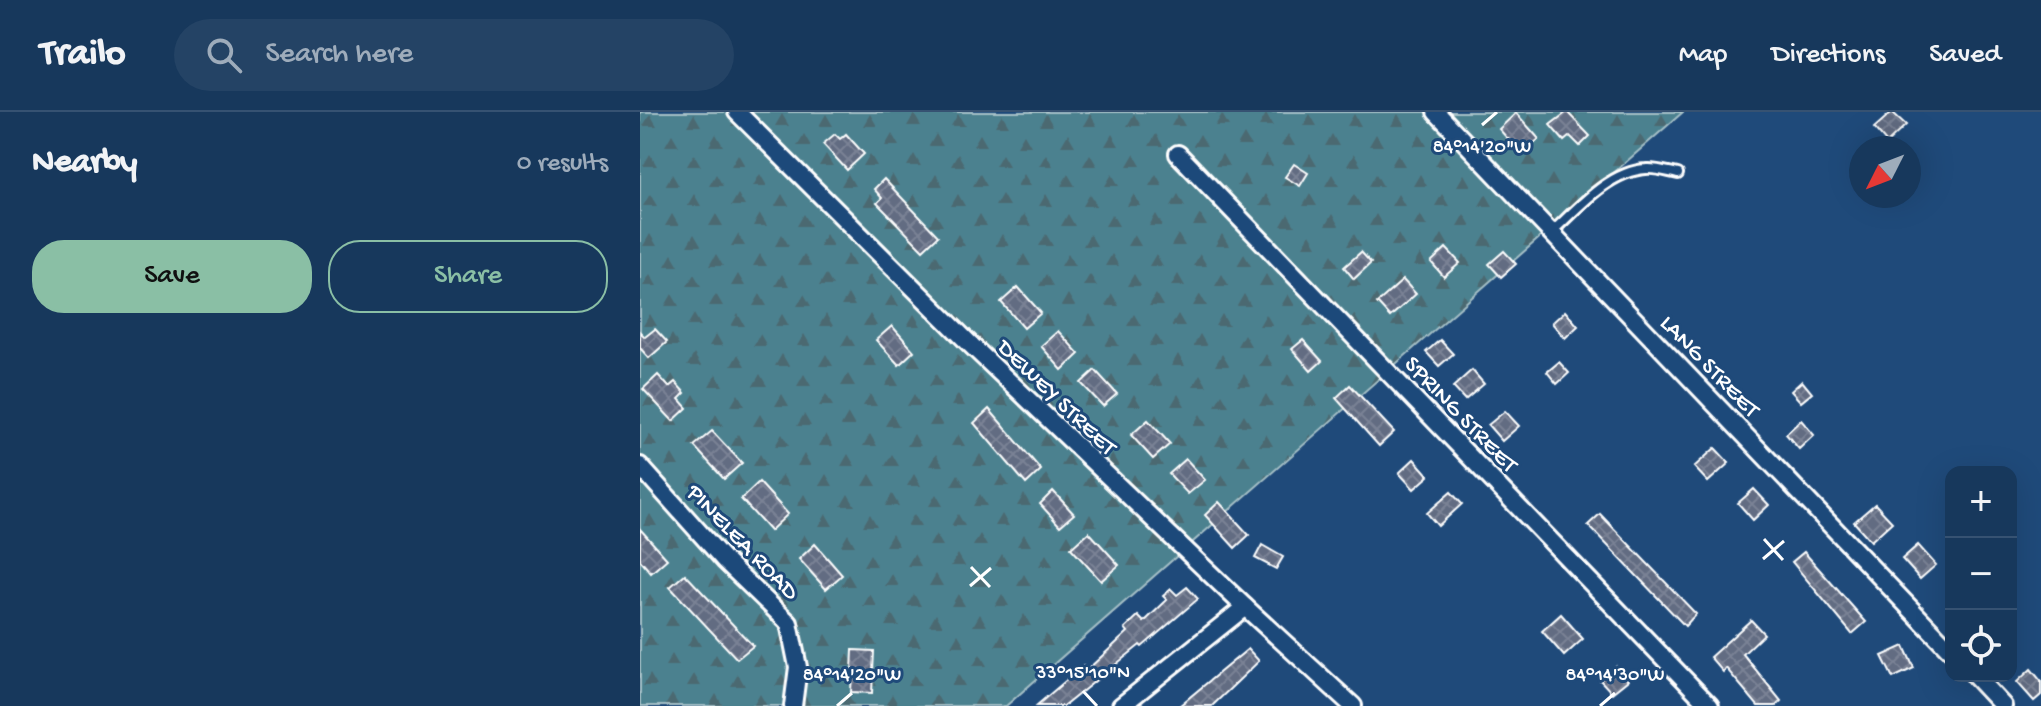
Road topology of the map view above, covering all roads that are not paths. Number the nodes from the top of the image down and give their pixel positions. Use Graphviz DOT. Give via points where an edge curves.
graph roads {
  1 [pos="737,112"];
  2 [pos="1436,112"];
  3 [pos="1178,154"];
  4 [pos="1678,174"];
  5 [pos="1551,233"];
  6 [pos="640,466"];
  7 [pos="1245,607"];
  8 [pos="1945,645"];
  9 [pos="1981,682"];
  10 [pos="793,706"];
  11 [pos="1121,706"];
  12 [pos="1353,706"];
  13 [pos="1710,706"];
  14 [pos="2003,706"];
  1 -- 7 [label="street, DEWEY STREET"];
  2 -- 5 [label="street, LANG STREET"];
  3 -- 13 [label="street, SPRING STREET"];
  4 -- 5 [label="lane" via="1646,169 1625,174 1594,193"];
  5 -- 8 [label="street, LANG STREET"];
  6 -- 10 [label="street, PINELEA ROAD" via="789,623 798,667"];
  7 -- 11 [label="street"];
  7 -- 12 [label="street, DEWEY STREET"];
  9 -- 14 [label="street"];
}
